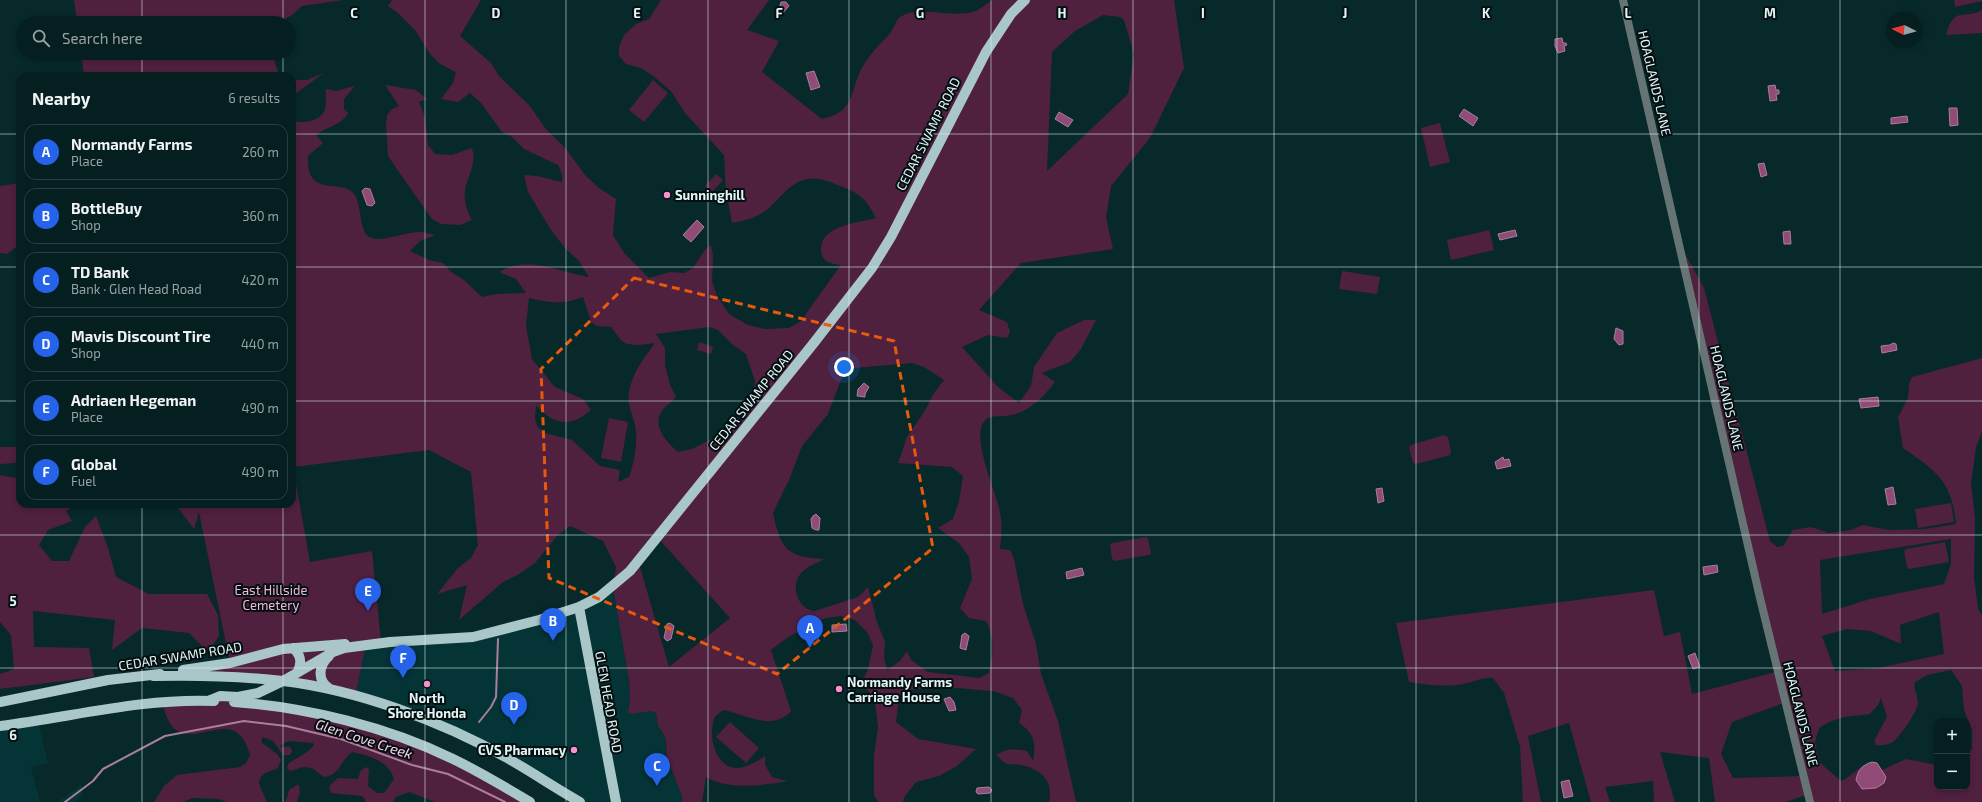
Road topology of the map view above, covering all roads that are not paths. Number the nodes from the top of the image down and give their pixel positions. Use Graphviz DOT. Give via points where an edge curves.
graph roads {
  1 [pos="1025,0"];
  2 [pos="1623,0"];
  3 [pos="579,607"];
  4 [pos="366,644"];
  5 [pos="293,648"];
  6 [pos="333,652"];
  7 [pos="298,671"];
  8 [pos="153,676"];
  9 [pos="283,681"];
  10 [pos="332,690"];
  11 [pos="208,700"];
  12 [pos="0,702"];
  13 [pos="0,726"];
  14 [pos="530,802"];
  15 [pos="580,802"];
  16 [pos="616,802"];
  17 [pos="1810,802"];
  1 -- 3 [label="main road, CEDAR SWAMP ROAD" via="1010,14 986,52 891,237 872,268 630,571 599,598"];
  2 -- 17 [label="street, HOAGLANDS LANE" via="1760,598"];
  3 -- 4 [label="main road, CEDAR SWAMP ROAD" via="489,634"];
  3 -- 16 [label="main road, GLEN HEAD ROAD"];
  4 -- 5 [label="main road, CEDAR SWAMP ROAD"];
  4 -- 6 [label="main road, CEDAR SWAMP ROAD"];
  5 -- 7 [label="main road" via="301,658"];
  5 -- 8 [label="main road, CEDAR SWAMP ROAD" via="230,663"];
  6 -- 7 [label="main road, CEDAR SWAMP ROAD"];
  6 -- 10 [label="main road" via="323,662 320,672 322,681"];
  7 -- 9 [label="main road, CEDAR SWAMP ROAD"];
  8 -- 9 [label="main road" via="218,675"];
  8 -- 12 [label="main road, CEDAR SWAMP ROAD" via="102,682"];
  9 -- 10 [label="main road"];
  9 -- 11 [label="main road, CEDAR SWAMP ROAD" via="250,695 220,696"];
  10 -- 15 [label="main road" via="402,711 461,734"];
  11 -- 13 [label="main road" via="125,705"];
  11 -- 14 [label="main road" via="251,703 301,711 388,733 452,758"];
}
